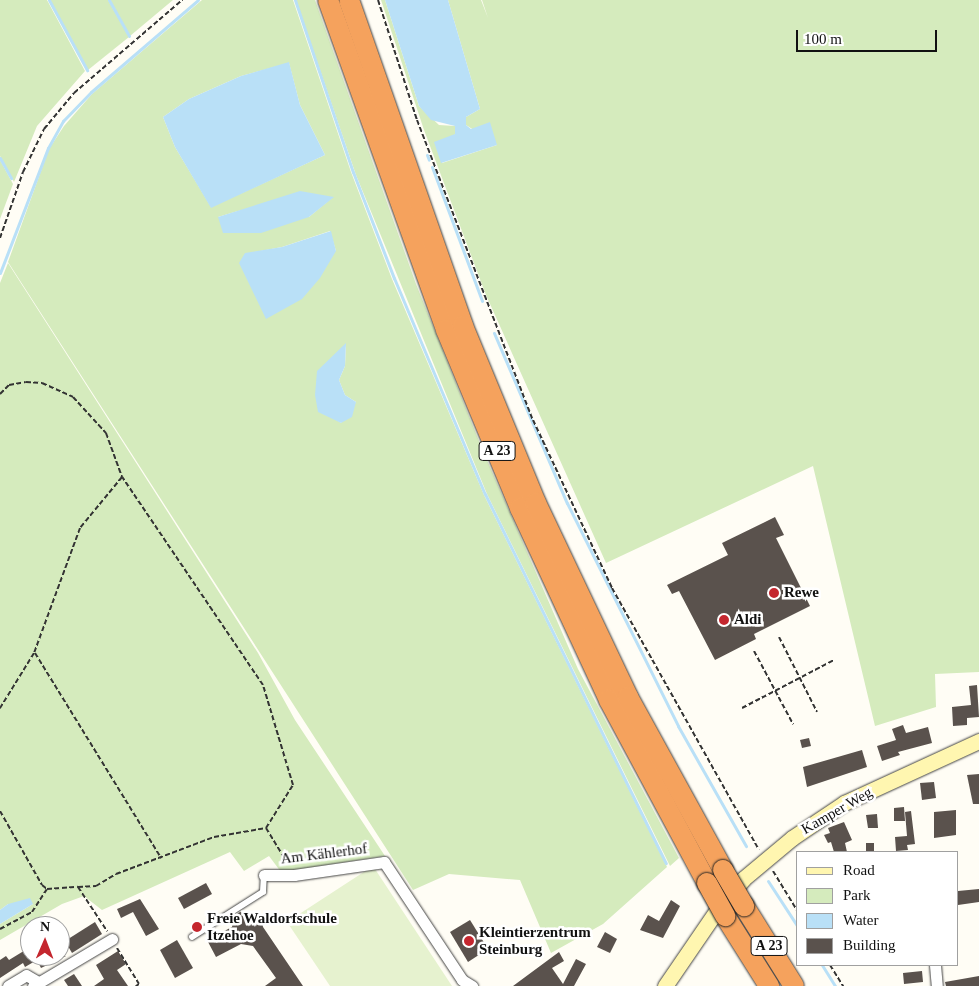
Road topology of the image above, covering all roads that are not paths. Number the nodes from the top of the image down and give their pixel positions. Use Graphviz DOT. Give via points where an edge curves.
graph roads {
  1 [pos="328,0"];
  2 [pos="349,0"];
  3 [pos="979,741"];
  4 [pos="264,875"];
  5 [pos="192,937"];
  6 [pos="112,939"];
  7 [pos="935,966"];
  8 [pos="36,984"];
  9 [pos="466,984"];
  10 [pos="8,986"];
  11 [pos="665,986"];
  12 [pos="769,986"];
  13 [pos="794,986"];
  14 [pos="937,986"];
  1 -- 12 [label="highway, A 23, bridge" via="446,330 520,508 609,700 725,916"];
  2 -- 13 [label="highway, A 23, bridge" via="456,309 536,503 628,697 723,870"];
  3 -- 11 [label="main road, Kamper Weg" via="844,803 766,858 719,907"];
  4 -- 5 [label="lane" via="263,892"];
  4 -- 9 [label="street, Am Kählerhof" via="294,875 384,862"];
  6 -- 8 [label="street"];
  7 -- 14 [label="street"];
  8 -- 10 [label="street" via="26,975"];
}
